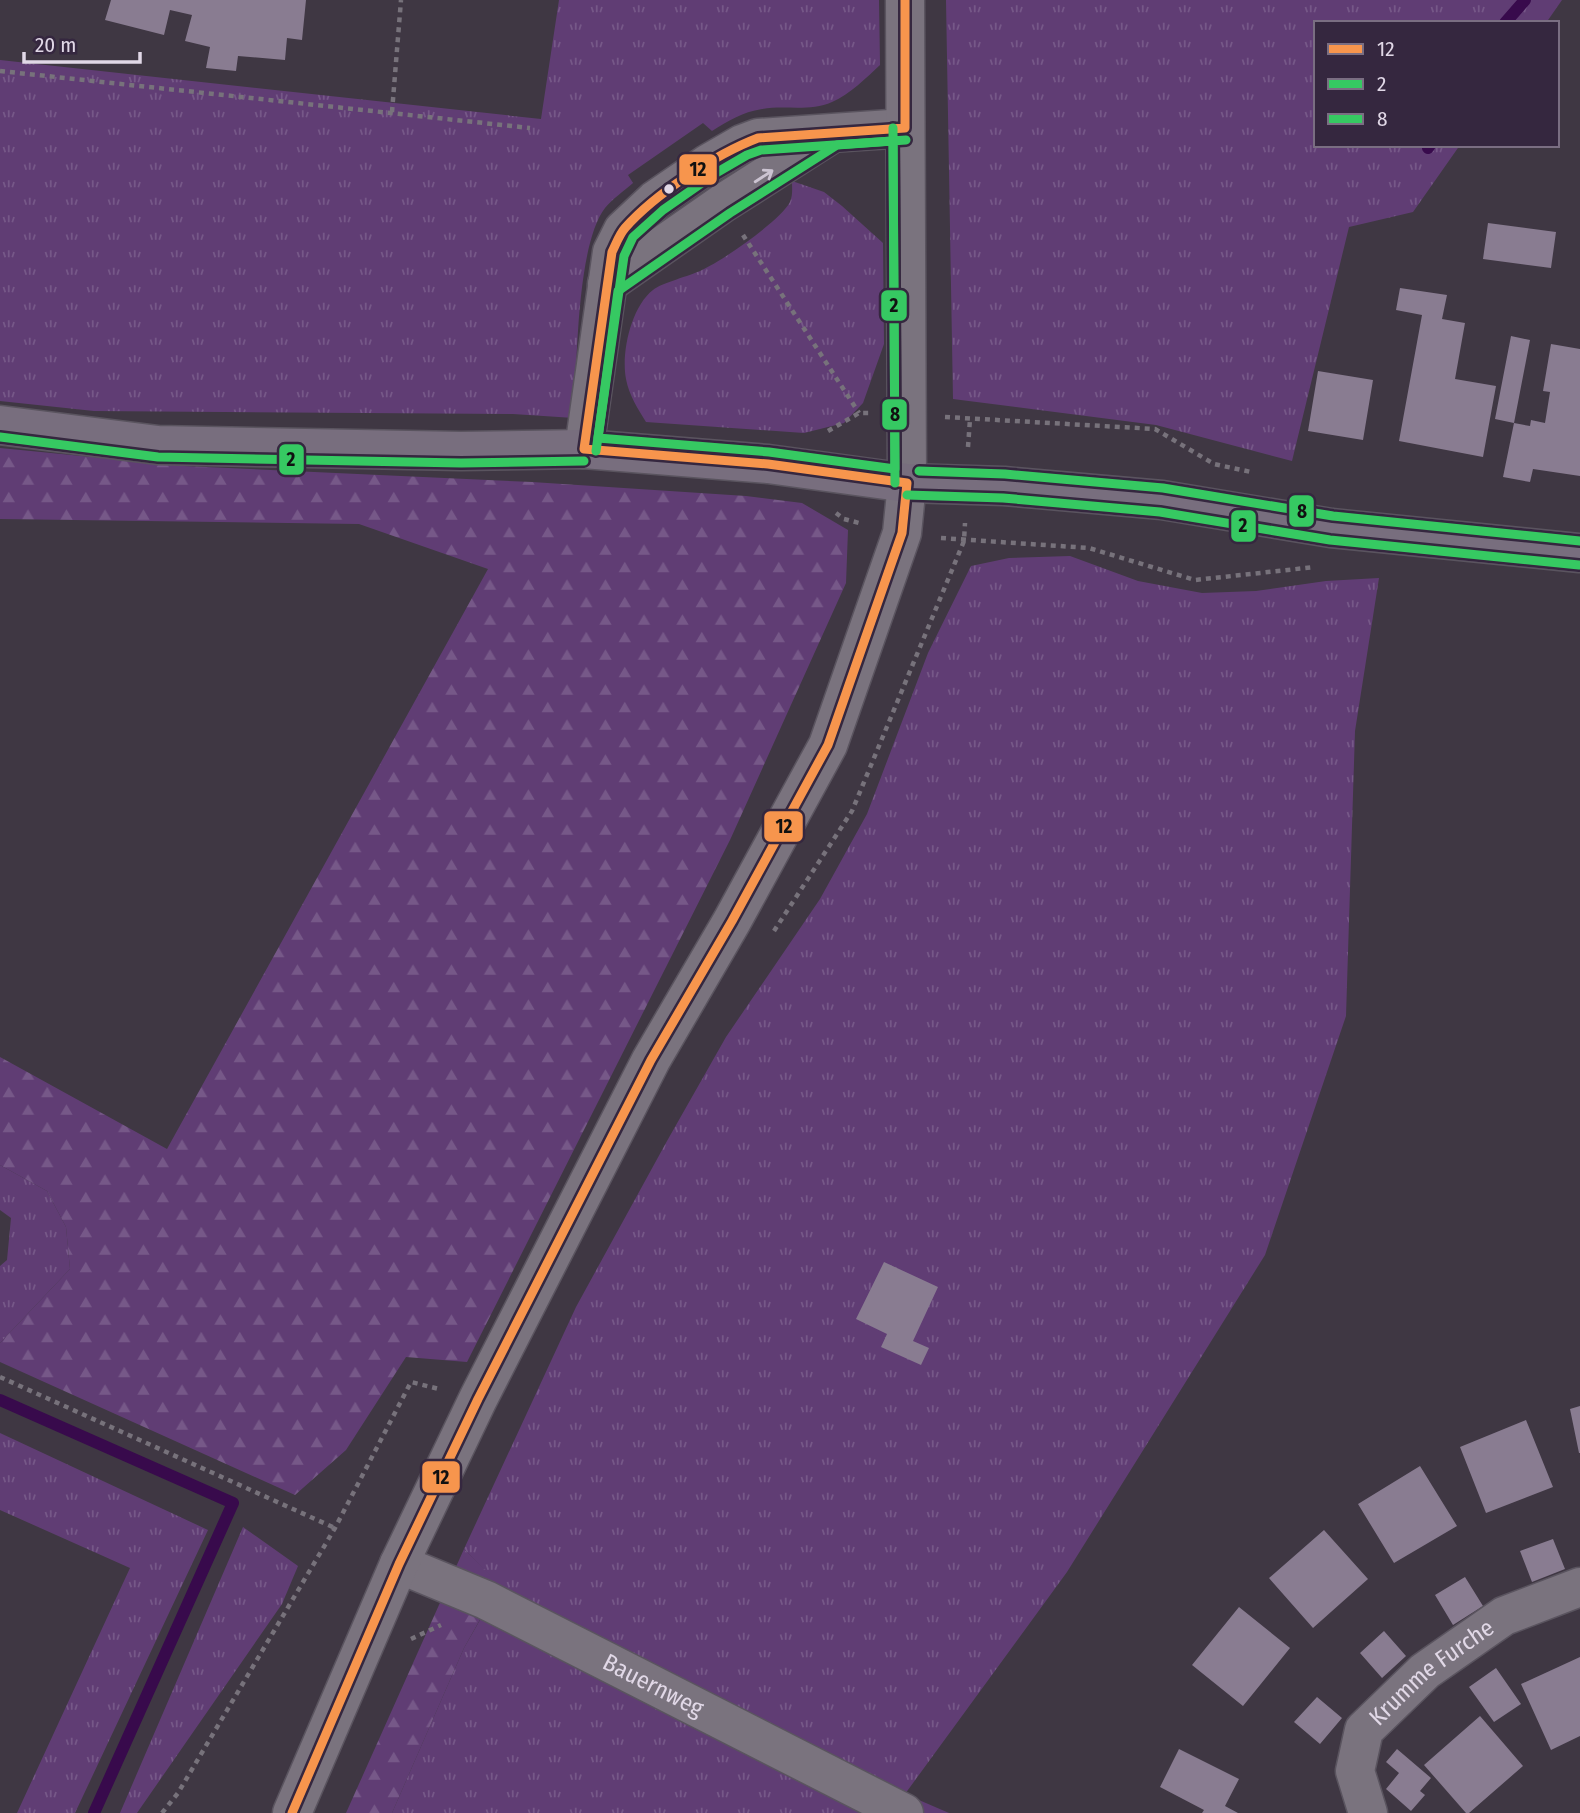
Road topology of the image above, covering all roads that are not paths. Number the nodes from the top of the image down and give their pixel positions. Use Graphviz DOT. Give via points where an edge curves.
graph roads {
  1 [pos="905,0"];
  2 [pos="905,128"];
  3 [pos="832,132"];
  4 [pos="607,285"];
  5 [pos="0,425"];
  6 [pos="584,449"];
  7 [pos="907,483"];
  8 [pos="1580,553"];
  9 [pos="399,1564"];
  10 [pos="1580,1587"];
  11 [pos="292,1813"];
  12 [pos="904,1813"];
  13 [pos="1368,1813"];
  1 -- 2 [label="street"];
  2 -- 3 [label="street"];
  2 -- 7 [label="street"];
  4 -- 3 [label="street, one-way"];
  3 -- 4 [label="street" via="758,138 709,163 655,200 623,230 612,252"];
  4 -- 6 [label="street"];
  5 -- 6 [label="main road" via="158,445"];
  6 -- 7 [label="main road"];
  7 -- 8 [label="main road" via="1162,500 1331,528"];
  7 -- 9 [label="street" via="902,533 828,745 651,1060"];
  9 -- 11 [label="street"];
  9 -- 12 [label="street, Bauernweg" via="486,1600"];
  10 -- 13 [label="street, Krumme Furche" via="1504,1616 1425,1671 1364,1730 1355,1771"];
}
